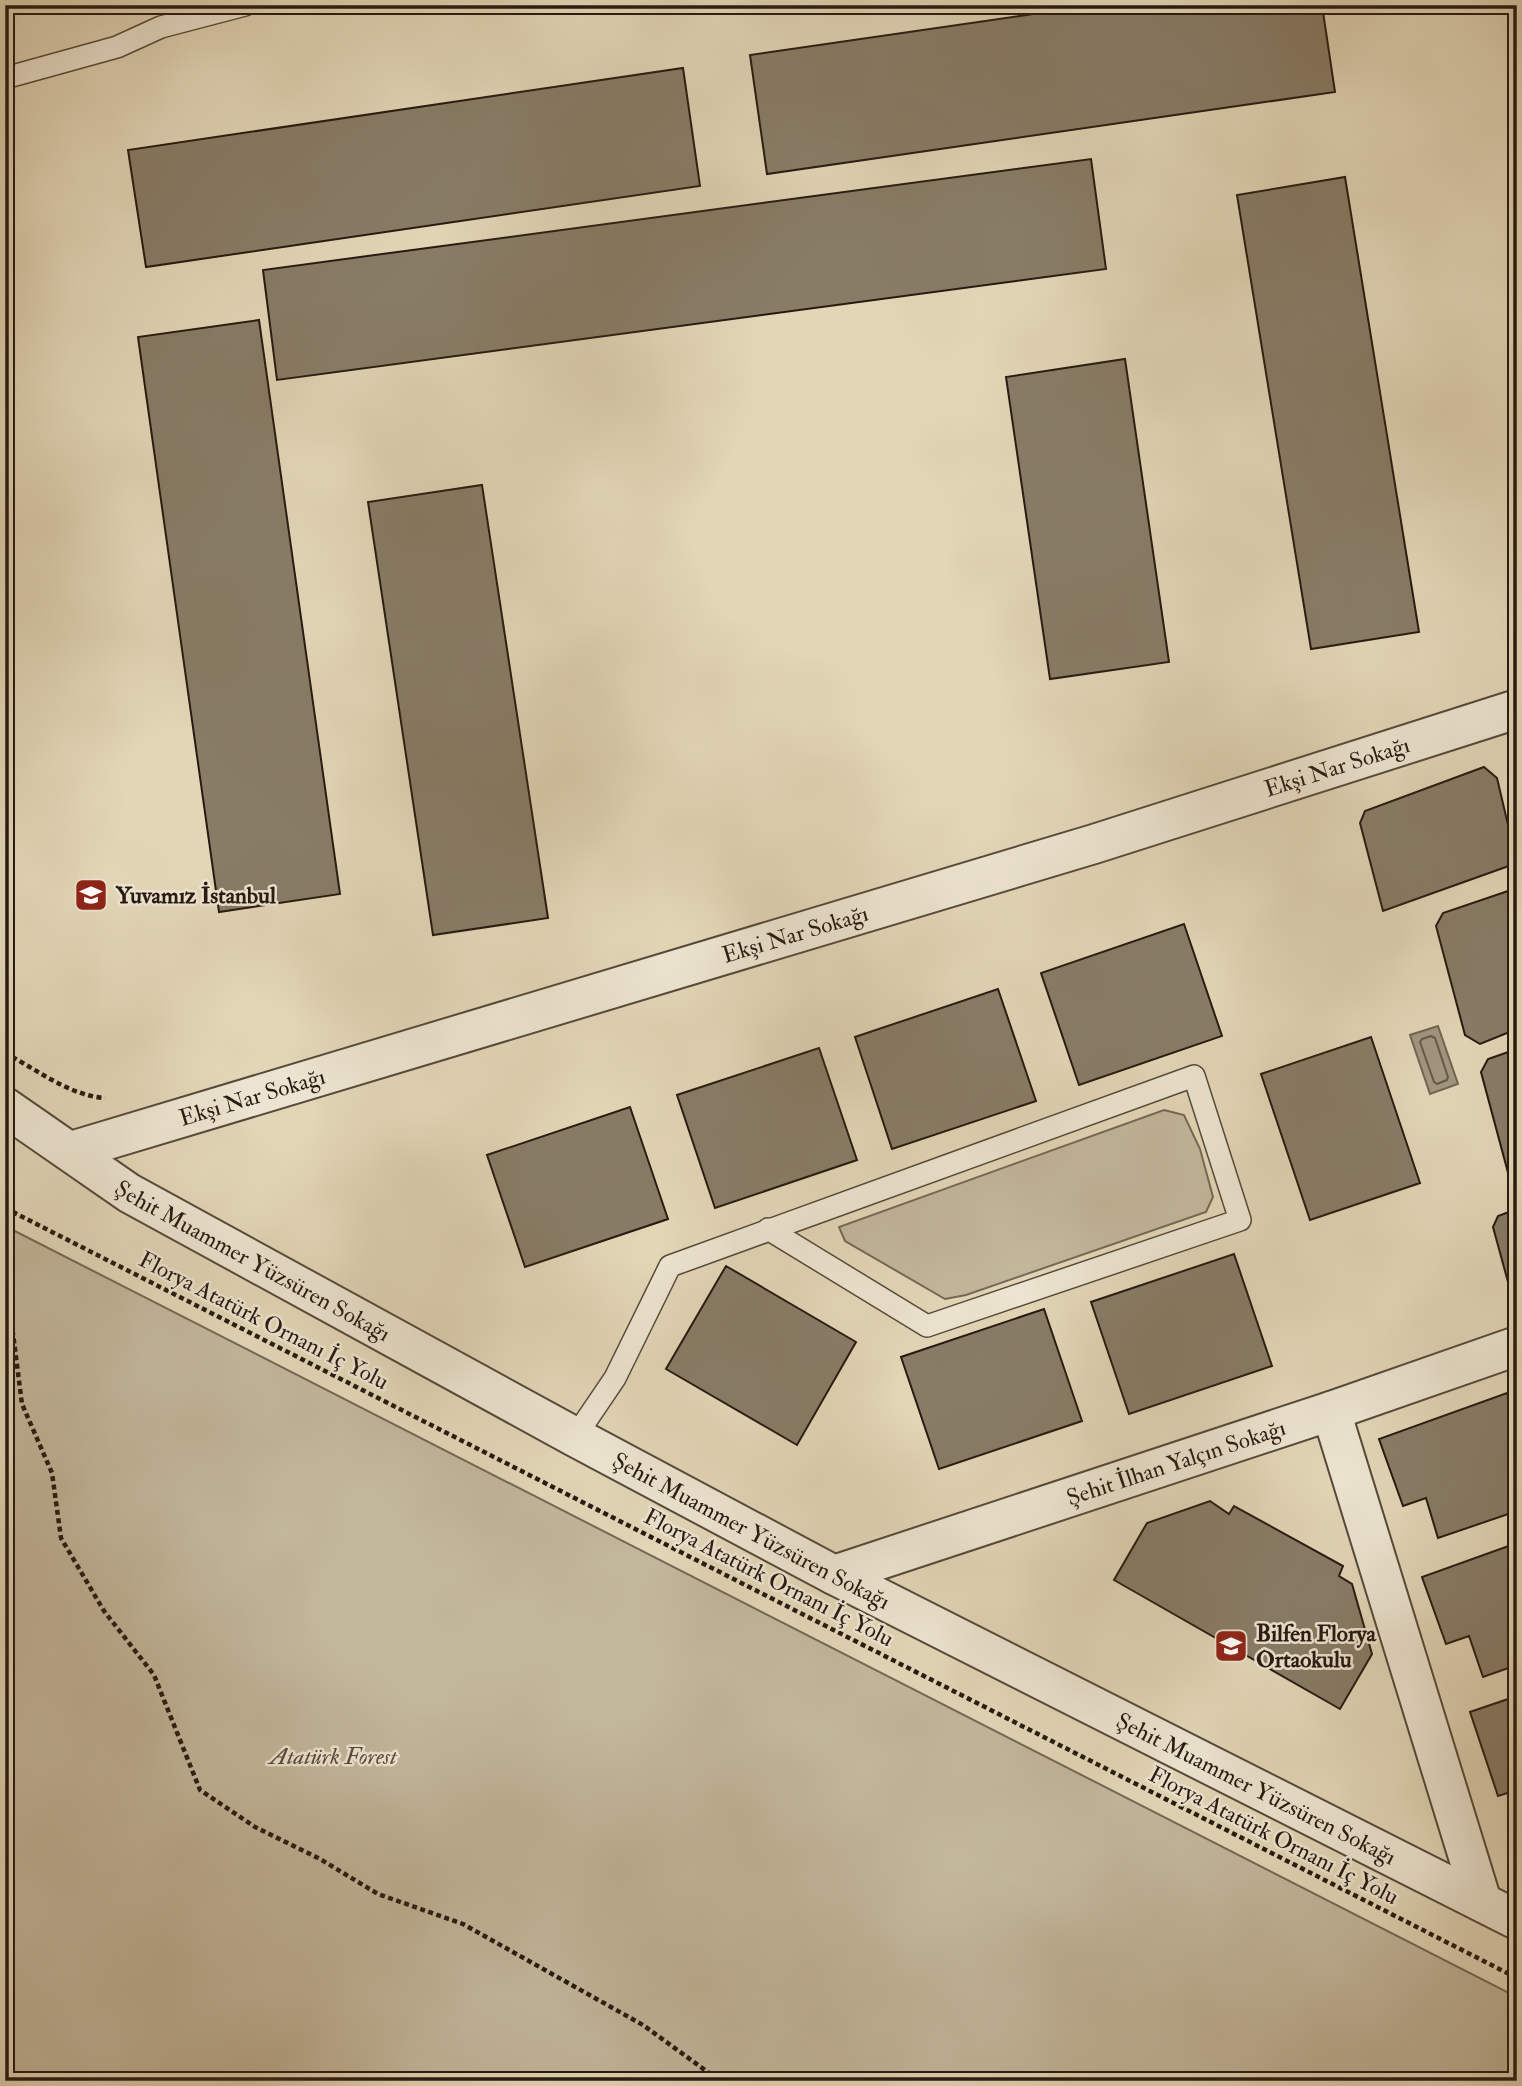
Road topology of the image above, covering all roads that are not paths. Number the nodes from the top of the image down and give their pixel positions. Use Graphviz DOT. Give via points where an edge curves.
graph roads {
  1 [pos="245,5"];
  2 [pos="5,78"];
  3 [pos="1517,709"];
  4 [pos="5,1107"];
  5 [pos="71,1151"];
  6 [pos="768,1229"];
  7 [pos="1517,1346"];
  8 [pos="1331,1410"];
  9 [pos="575,1437"];
  10 [pos="834,1574"];
  11 [pos="1482,1902"];
  12 [pos="1517,1920"];
  1 -- 2 [label="lane"];
  3 -- 5 [label="street, Ekşi Nar Sokağı" via="1094,844"];
  4 -- 5 [label="street, Şehit Muammer Yüzsüren Sokağı"];
  5 -- 9 [label="street, Şehit Muammer Yüzsüren Sokağı" via="129,1193"];
  6 -- 6 [label="lane" via="1194,1076 1240,1220 928,1326"];
  6 -- 9 [label="lane" via="670,1266 615,1378"];
  7 -- 8 [label="street, Şehit İlhan Yalçın Sokağı"];
  8 -- 10 [label="street, Şehit İlhan Yalçın Sokağı"];
  8 -- 11 [label="street"];
  9 -- 10 [label="street, Şehit Muammer Yüzsüren Sokağı"];
  10 -- 11 [label="street, Şehit Muammer Yüzsüren Sokağı"];
  11 -- 12 [label="street, Şehit Muammer Yüzsüren Sokağı"];
}
